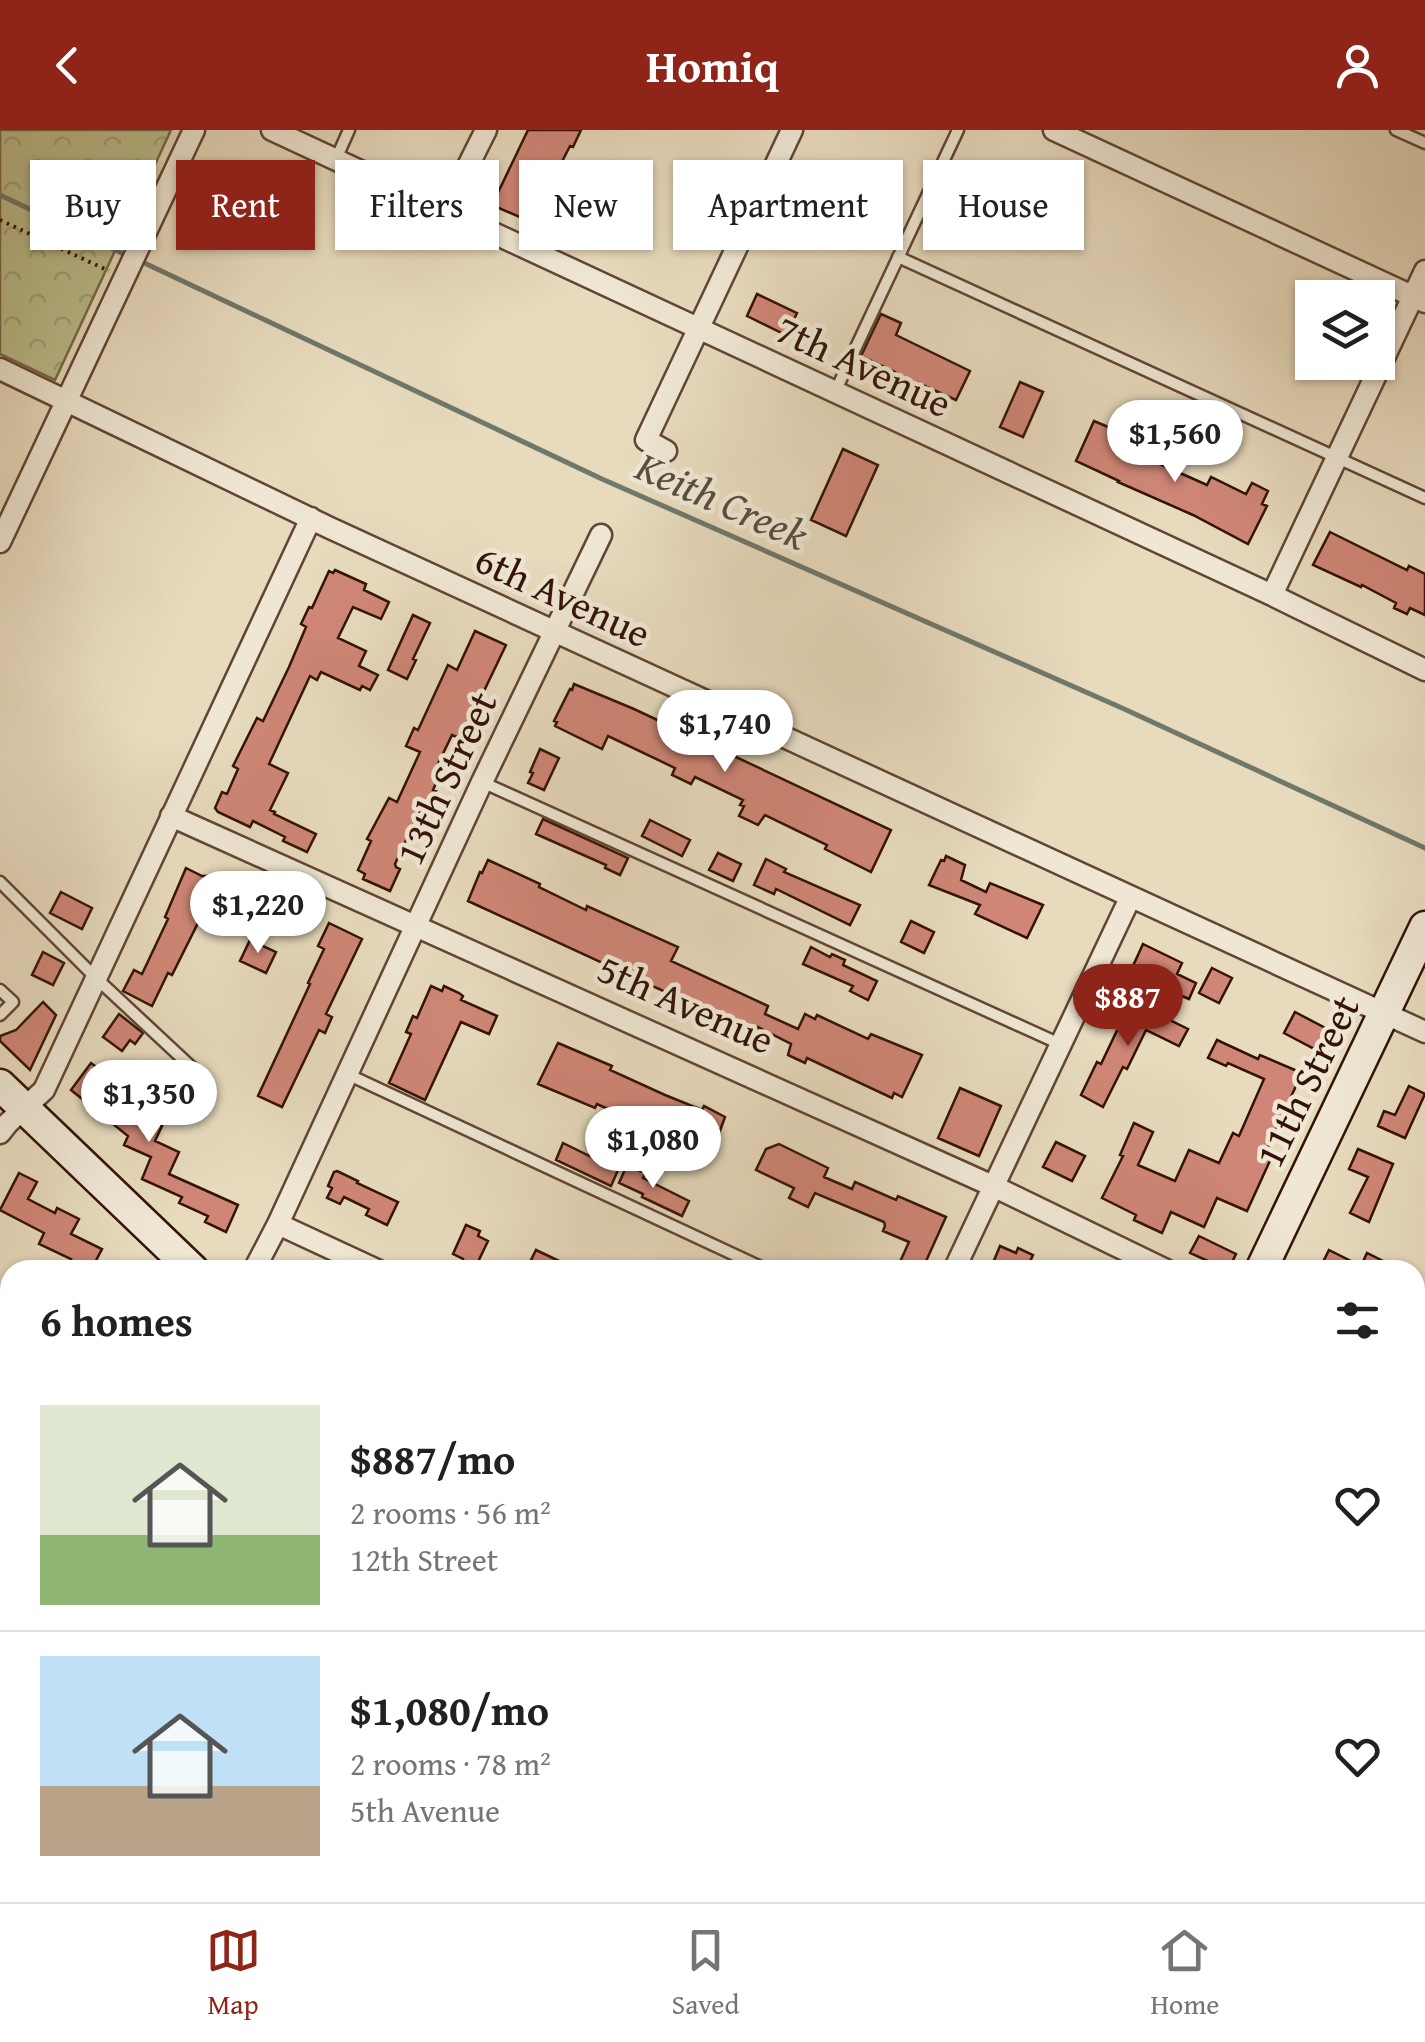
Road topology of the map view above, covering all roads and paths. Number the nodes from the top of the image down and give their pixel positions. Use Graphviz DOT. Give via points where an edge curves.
graph roads {
  1 [pos="194,130"];
  2 [pos="272,130"];
  3 [pos="349,130"];
  4 [pos="486,130"];
  5 [pos="792,130"];
  6 [pos="958,130"];
  7 [pos="1054,130"];
  8 [pos="1396,130"];
  9 [pos="1425,144"];
  10 [pos="336,159"];
  11 [pos="471,160"];
  12 [pos="0,220"];
  13 [pos="499,235"];
  14 [pos="898,257"];
  15 [pos="1425,271"];
  16 [pos="114,272"];
  17 [pos="1419,299"];
  18 [pos="700,328"];
  19 [pos="0,369"];
  20 [pos="836,392"];
  21 [pos="67,401"];
  22 [pos="666,451"];
  23 [pos="1336,459"];
  24 [pos="1425,498"];
  25 [pos="311,518"];
  26 [pos="600,535"];
  27 [pos="0,542"];
  28 [pos="1272,594"];
  29 [pos="554,630"];
  30 [pos="1425,670"];
  31 [pos="482,782"];
  32 [pos="171,816"];
  33 [pos="0,882"];
  34 [pos="1130,898"];
  35 [pos="415,926"];
  36 [pos="1425,927"];
  37 [pos="96,978"];
  38 [pos="0,990"];
  39 [pos="1384,1014"];
  40 [pos="0,1015"];
  41 [pos="1425,1032"];
  42 [pos="1061,1045"];
  43 [pos="346,1074"];
  44 [pos="200,1076"];
  45 [pos="0,1084"];
  46 [pos="23,1108"];
  47 [pos="0,1134"];
  48 [pos="995,1187"];
  49 [pos="278,1224"];
  50 [pos="182,1260"];
  51 [pos="259,1260"];
  52 [pos="355,1260"];
  53 [pos="746,1260"];
  54 [pos="959,1260"];
  55 [pos="1145,1260"];
  56 [pos="1266,1260"];
  1 -- 16 [label="street" via="140,243"];
  2 -- 10 [label="street, 7th Avenue"];
  3 -- 10 [label="lane"];
  4 -- 11 [label="street"];
  5 -- 18 [label="street"];
  6 -- 14 [label="lane"];
  7 -- 17 [label="street"];
  8 -- 9 [label="lane"];
  12 -- 16 [label="path"];
  13 -- 18 [label="street, 7th Avenue"];
  14 -- 20 [label="lane"];
  14 -- 23 [label="lane"];
  15 -- 17 [label="street"];
  16 -- 21 [label="street"];
  17 -- 23 [label="street"];
  18 -- 20 [label="street, 7th Avenue"];
  18 -- 22 [label="street" via="646,440"];
  19 -- 21 [label="street, 6th Avenue"];
  20 -- 28 [label="street, 7th Avenue"];
  21 -- 25 [label="street, 6th Avenue"];
  21 -- 27 [label="street"];
  23 -- 24 [label="lane"];
  23 -- 28 [label="street"];
  25 -- 29 [label="street, 6th Avenue"];
  25 -- 32 [label="street"];
  26 -- 29 [label="street, 13th Street"];
  28 -- 30 [label="street, 7th Avenue"];
  29 -- 31 [label="street, 13th Street"];
  29 -- 34 [label="street, 6th Avenue"];
  31 -- 35 [label="street, 13th Street"];
  31 -- 42 [label="lane"];
  32 -- 35 [label="street, 5th Avenue"];
  32 -- 37 [label="street"];
  33 -- 37 [label="lane"];
  34 -- 39 [label="street, 6th Avenue"];
  34 -- 42 [label="street"];
  35 -- 43 [label="street, 13th Street"];
  35 -- 48 [label="street, 5th Avenue"];
  36 -- 39 [label="main road, 11th Street"];
  37 -- 44 [label="lane"];
  37 -- 46 [label="street" via="44,1090"];
  38 -- 40 [label="lane" via="12,1002"];
  39 -- 41 [label="street, 6th Avenue"];
  39 -- 56 [label="main road, 11th Street"];
  42 -- 48 [label="street"];
  43 -- 49 [label="street, 13th Street"];
  43 -- 53 [label="lane"];
  45 -- 46 [label="main road"];
  46 -- 47 [label="street"];
  46 -- 50 [label="main road"];
  48 -- 54 [label="street"];
  48 -- 55 [label="street, 5th Avenue"];
  49 -- 51 [label="street, 13th Street"];
  49 -- 52 [label="street"];
}
